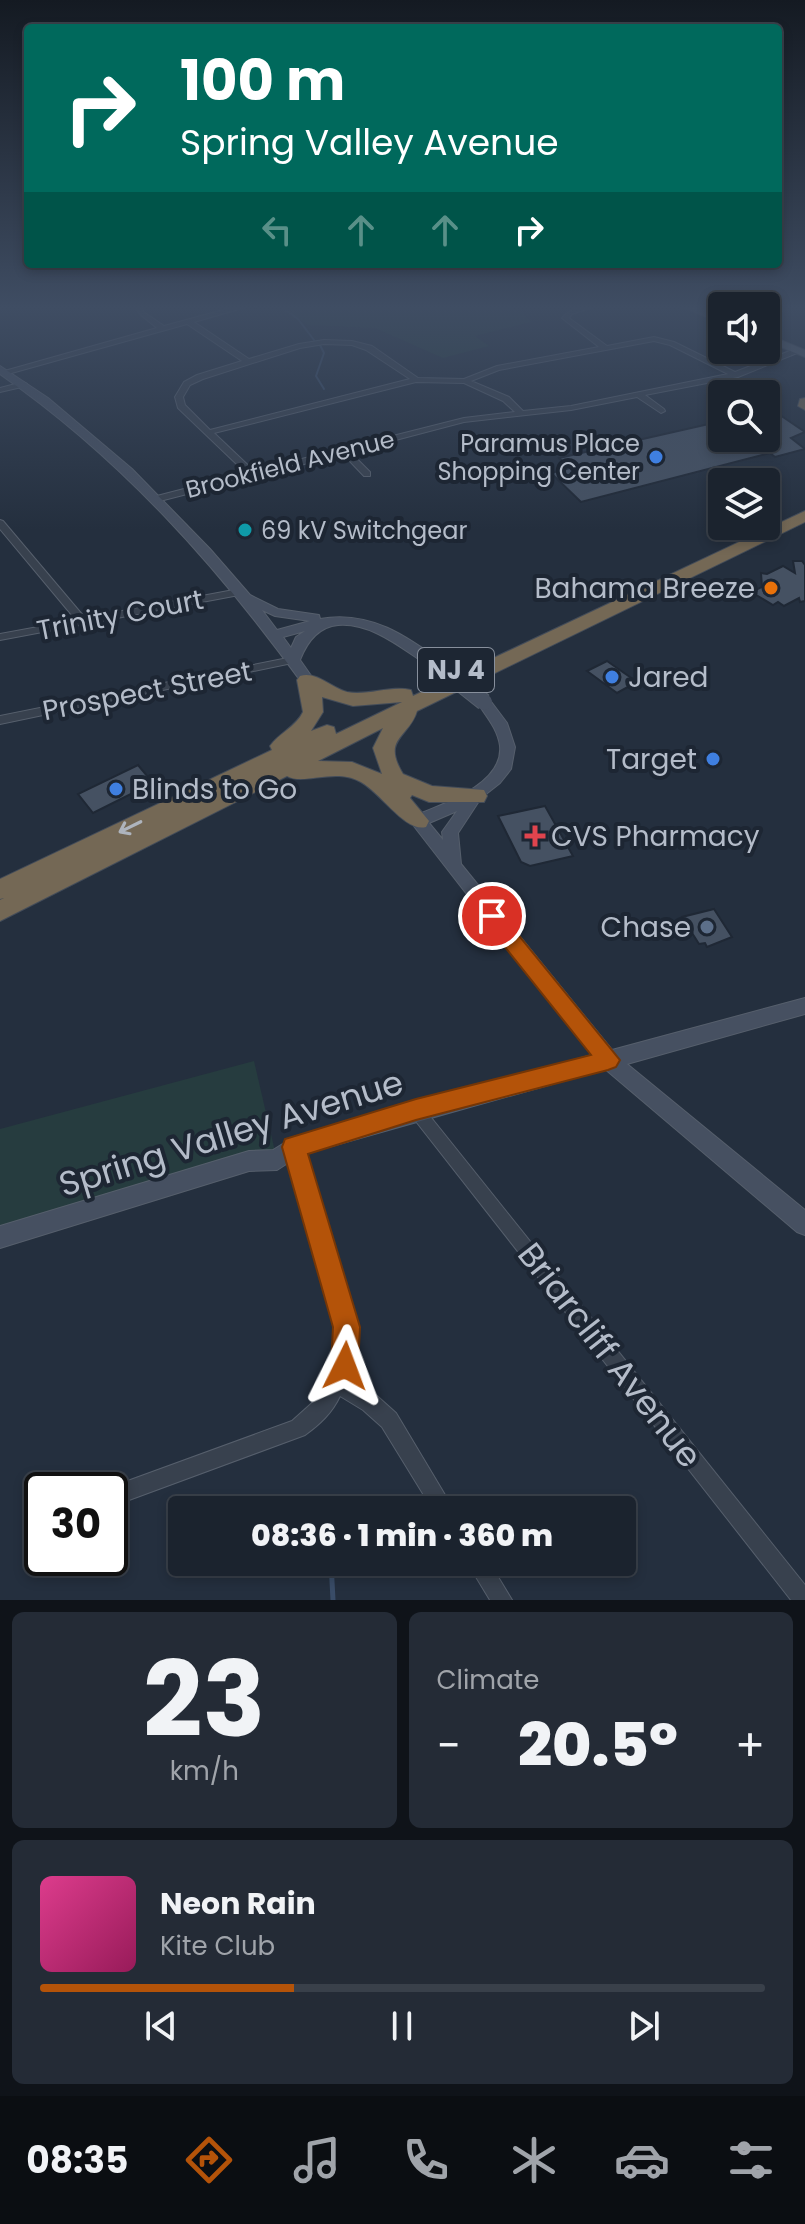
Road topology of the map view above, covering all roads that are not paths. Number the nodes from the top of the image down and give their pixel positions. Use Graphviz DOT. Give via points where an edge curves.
graph roads {
  1 [pos="18,381"];
  2 [pos="195,381"];
  3 [pos="413,381"];
  4 [pos="449,381"];
  5 [pos="465,381"];
  6 [pos="706,381"];
  7 [pos="23,384"];
  8 [pos="0,390"];
  9 [pos="638,394"];
  10 [pos="661,411"];
  11 [pos="520,413"];
  12 [pos="210,432"];
  13 [pos="344,450"];
  14 [pos="252,474"];
  15 [pos="367,474"];
  16 [pos="156,499"];
  17 [pos="805,503"];
  18 [pos="780,515"];
  19 [pos="805,516"];
  20 [pos="0,523"];
  21 [pos="731,540"];
  22 [pos="239,592"];
  23 [pos="340,619"];
  24 [pos="83,622"];
  25 [pos="273,636"];
  26 [pos="0,637"];
  27 [pos="293,660"];
  28 [pos="307,680"];
  29 [pos="408,700"];
  30 [pos="0,720"];
  31 [pos="251,769"];
  32 [pos="397,780"];
  33 [pos="476,796"];
  34 [pos="221,803"];
  35 [pos="418,821"];
  36 [pos="453,869"];
  37 [pos="0,890"];
  38 [pos="0,911"];
  39 [pos="805,1006"];
  40 [pos="608,1060"];
  41 [pos="416,1110"];
  42 [pos="294,1147"];
  43 [pos="805,1224"];
  44 [pos="0,1237"];
  45 [pos="338,1385"];
  46 [pos="128,1490"];
  47 [pos="435,1496"];
  48 [pos="486,1576"];
  49 [pos="502,1600"];
  50 [pos="804,1600"];
  1 -- 7 [label="street"];
  2 -- 12 [label="street" via="180,392 181,406"];
  3 -- 12 [label="street"];
  4 -- 5 [label="street"];
  5 -- 11 [label="street" via="506,399"];
  6 -- 9 [label="street, Brookfield Avenue"];
  7 -- 8 [label="street"];
  7 -- 16 [label="street"];
  9 -- 10 [label="street"];
  9 -- 11 [label="street, Brookfield Avenue"];
  11 -- 13 [label="street, Brookfield Avenue" via="464,420"];
  12 -- 14 [label="street"];
  13 -- 14 [label="street, Brookfield Avenue"];
  13 -- 15 [label="street"];
  14 -- 16 [label="street, Brookfield Avenue"];
  16 -- 22 [label="street" via="196,537"];
  17 -- 18 [label="highway"];
  19 -- 29 [label="highway, NJ 4"];
  20 -- 24 [label="street"];
  21 -- 29 [label="highway, NJ 4"];
  22 -- 23 [label="street" via="281,614"];
  22 -- 24 [label="street, Trinity Court"];
  22 -- 25 [label="street"];
  23 -- 25 [label="street"];
  23 -- 27 [label="street" via="305,636"];
  23 -- 33 [label="street, bridge" via="380,627 484,702 503,733 506,760 495,782"];
  24 -- 26 [label="street, Trinity Court"];
  25 -- 27 [label="street"];
  27 -- 28 [label="street"];
  27 -- 30 [label="street, Prospect Street"];
  28 -- 29 [label="highway" via="341,699"];
  28 -- 31 [label="highway" via="316,704 313,715"];
  29 -- 31 [label="highway, NJ 4"];
  29 -- 32 [label="highway" via="384,745 385,761"];
  29 -- 34 [label="highway, NJ 4"];
  31 -- 37 [label="highway, NJ 4, one-way"];
  32 -- 33 [label="highway" via="429,794"];
  32 -- 35 [label="highway"];
  33 -- 35 [label="street"];
  33 -- 36 [label="street" via="450,832"];
  34 -- 35 [label="highway" via="294,774 349,767 386,786"];
  34 -- 38 [label="highway, NJ 4"];
  35 -- 36 [label="street"];
  36 -- 40 [label="street"];
  39 -- 40 [label="street, Spring Valley Avenue"];
  40 -- 41 [label="street, Spring Valley Avenue"];
  40 -- 43 [label="street"];
  41 -- 42 [label="street, Spring Valley Avenue"];
  41 -- 50 [label="street, Briarcliff Avenue"];
  42 -- 44 [label="street, Spring Valley Avenue" via="277,1160 249,1161"];
  42 -- 45 [label="street" via="346,1327 348,1347"];
  45 -- 46 [label="street" via="328,1402 298,1428"];
  45 -- 47 [label="street" via="389,1420"];
  48 -- 49 [label="street"];
}
